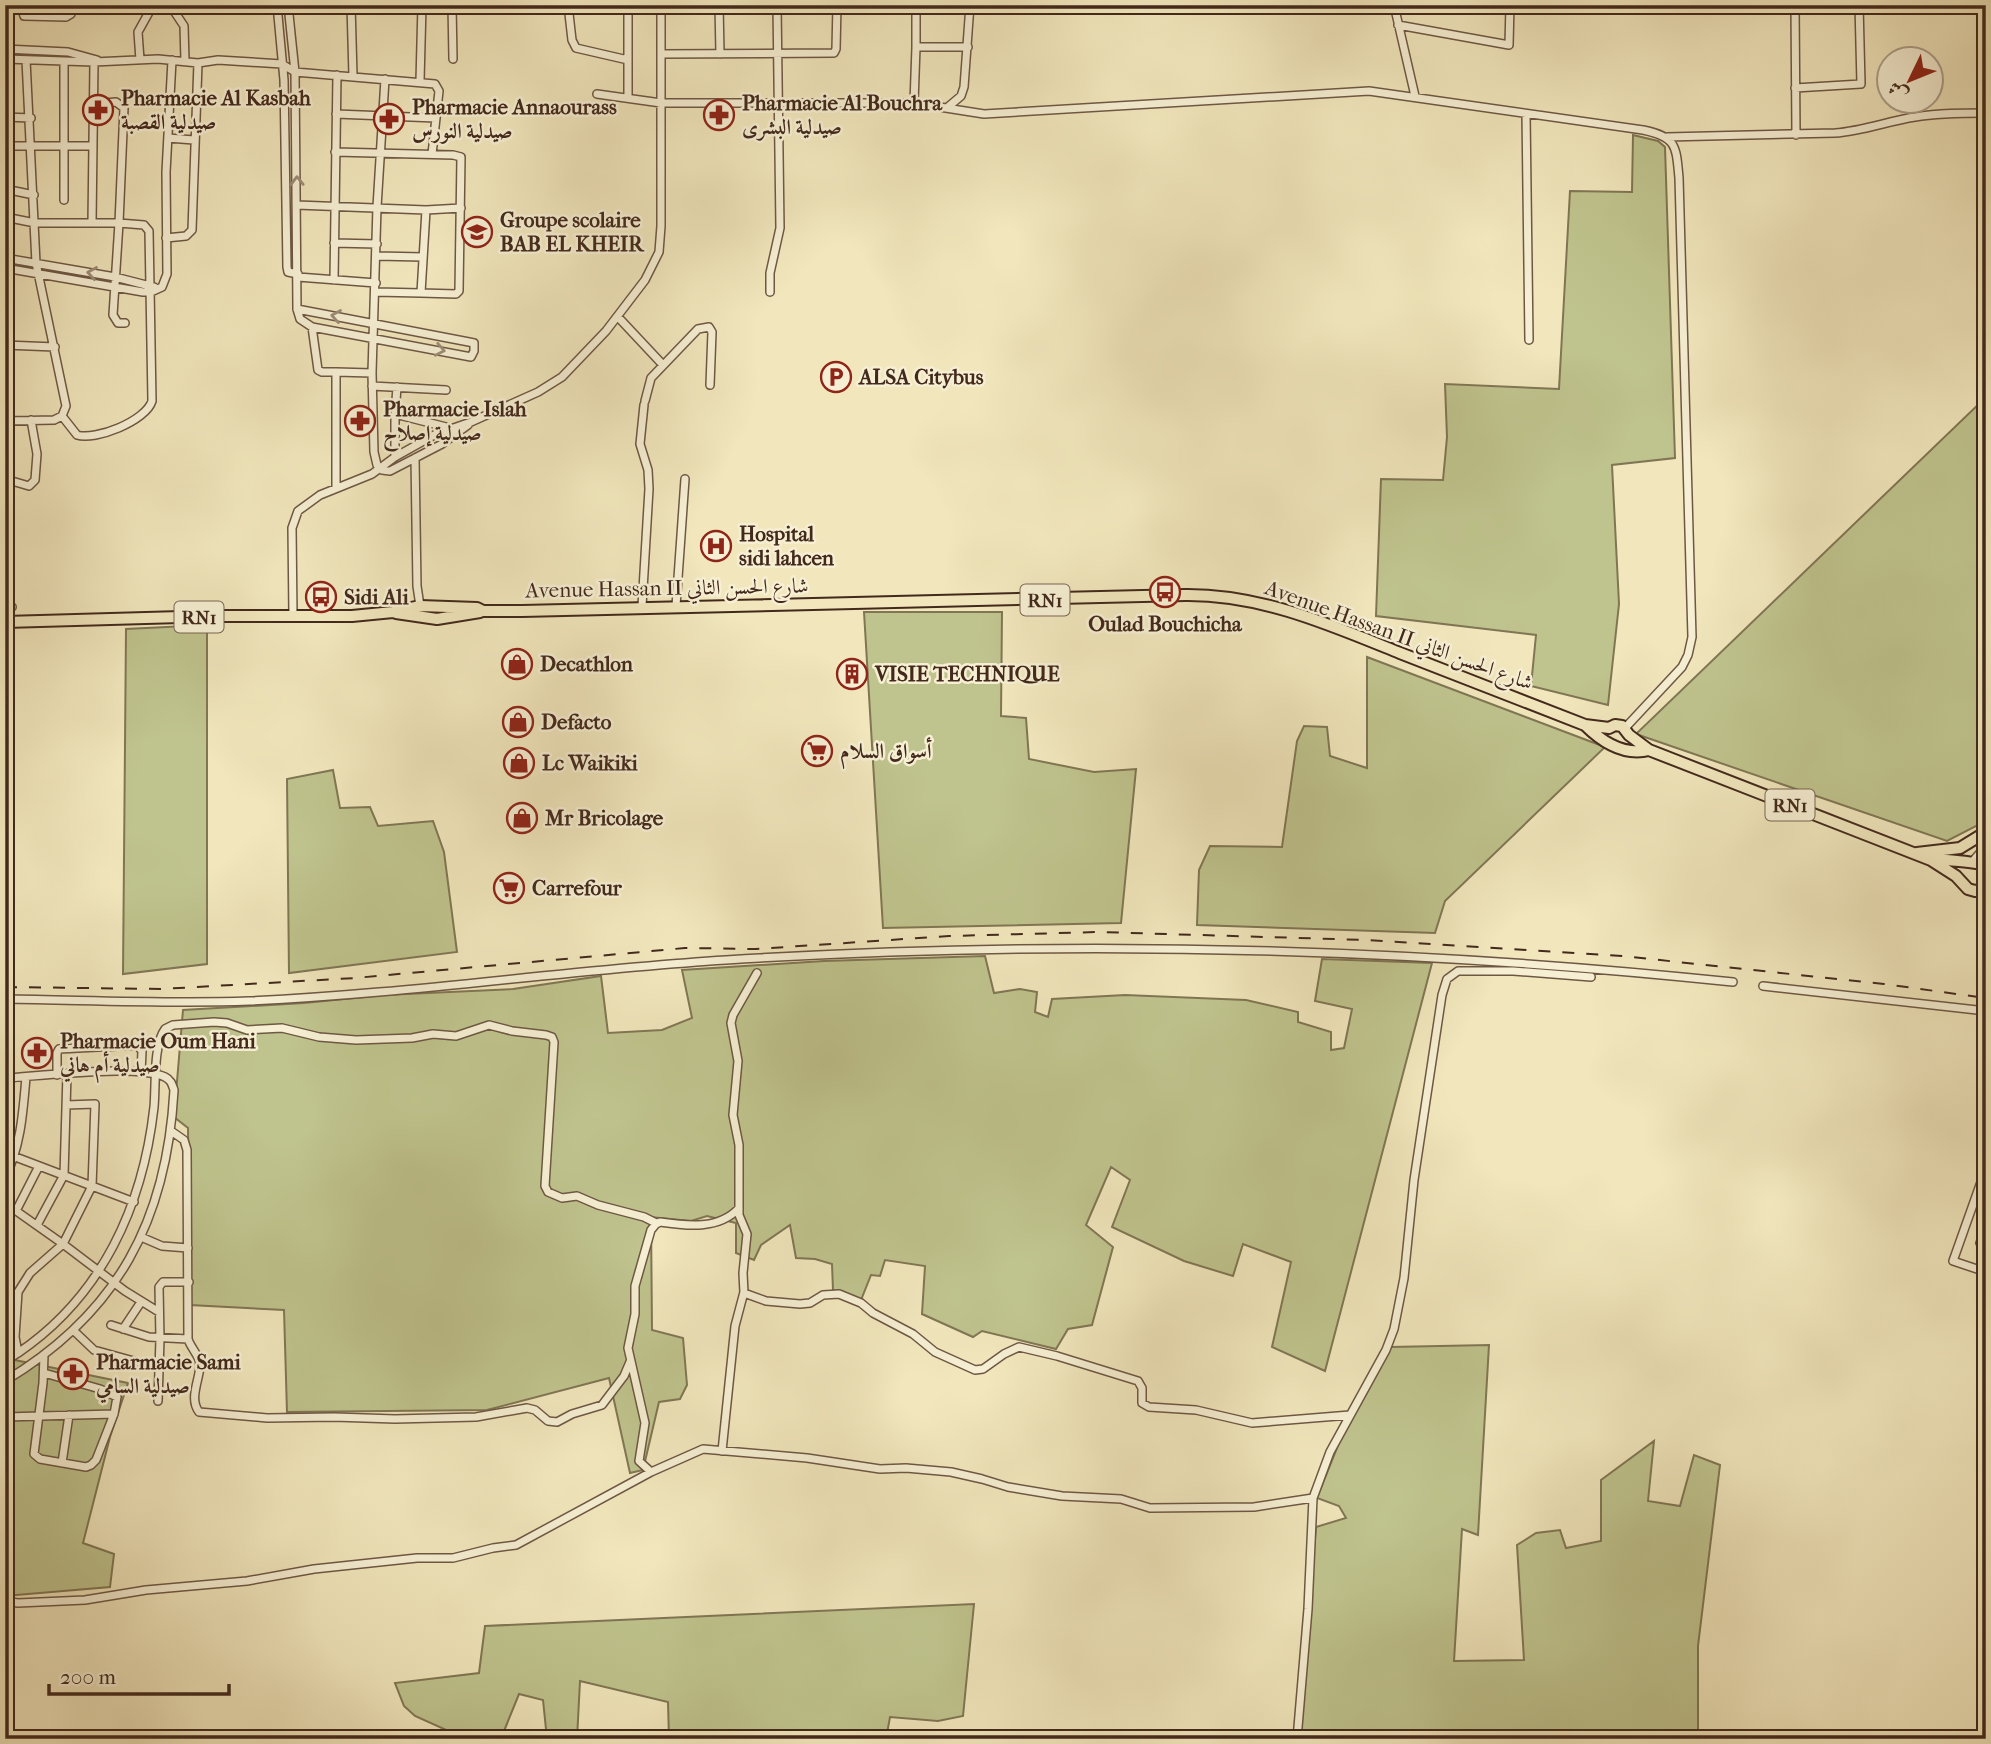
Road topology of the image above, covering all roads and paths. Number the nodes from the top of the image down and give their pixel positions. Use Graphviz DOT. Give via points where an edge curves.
graph roads {
  1 [pos="72,5"];
  2 [pos="153,5"];
  3 [pos="170,5"];
  4 [pos="277,5"];
  5 [pos="288,5"];
  6 [pos="351,5"];
  7 [pos="422,5"];
  8 [pos="452,5"];
  9 [pos="568,5"];
  10 [pos="628,5"];
  11 [pos="661,5"];
  12 [pos="719,5"];
  13 [pos="778,5"];
  14 [pos="837,5"];
  15 [pos="916,5"];
  16 [pos="970,5"];
  17 [pos="1394,5"];
  18 [pos="1510,5"];
  19 [pos="1795,5"];
  20 [pos="1859,5"];
  21 [pos="5,6"];
  22 [pos="22,6"];
  23 [pos="1398,25"];
  24 [pos="916,47"];
  25 [pos="968,47"];
  26 [pos="5,49"];
  27 [pos="661,54"];
  28 [pos="720,54"];
  29 [pos="778,54"];
  30 [pos="453,59"];
  31 [pos="5,60"];
  32 [pos="26,60"];
  33 [pos="140,60"];
  34 [pos="172,60"];
  35 [pos="628,60"];
  36 [pos="64,61"];
  37 [pos="185,61"];
  38 [pos="98,62"];
  39 [pos="198,63"];
  40 [pos="282,64"];
  41 [pos="295,72"];
  42 [pos="337,75"];
  43 [pos="353,76"];
  44 [pos="385,79"];
  45 [pos="420,81"];
  46 [pos="1795,88"];
  47 [pos="597,94"];
  48 [pos="1415,96"];
  49 [pos="628,99"];
  50 [pos="662,103"];
  51 [pos="778,103"];
  52 [pos="914,103"];
  53 [pos="93,104"];
  54 [pos="948,107"];
  55 [pos="1986,113"];
  56 [pos="336,114"];
  57 [pos="1526,114"];
  58 [pos="382,116"];
  59 [pos="5,117"];
  60 [pos="31,118"];
  61 [pos="436,118"];
  62 [pos="1796,135"];
  63 [pos="1666,136"];
  64 [pos="168,138"];
  65 [pos="194,140"];
  66 [pos="32,145"];
  67 [pos="65,145"];
  68 [pos="6,146"];
  69 [pos="93,146"];
  70 [pos="335,152"];
  71 [pos="380,153"];
  72 [pos="432,154"];
  73 [pos="7,190"];
  74 [pos="34,195"];
  75 [pos="64,200"];
  76 [pos="297,205"];
  77 [pos="334,205"];
  78 [pos="377,207"];
  79 [pos="461,208"];
  80 [pos="426,210"];
  81 [pos="5,217"];
  82 [pos="34,223"];
  83 [pos="92,223"];
  84 [pos="119,223"];
  85 [pos="286,230"];
  86 [pos="297,231"];
  87 [pos="166,238"];
  88 [pos="334,243"];
  89 [pos="377,244"];
  90 [pos="377,256"];
  91 [pos="423,257"];
  92 [pos="5,258"];
  93 [pos="36,263"];
  94 [pos="5,268"];
  95 [pos="38,273"];
  96 [pos="298,275"];
  97 [pos="115,277"];
  98 [pos="334,279"];
  99 [pos="376,283"];
  100 [pos="114,287"];
  101 [pos="153,289"];
  102 [pos="376,292"];
  103 [pos="770,292"];
  104 [pos="421,293"];
  105 [pos="297,309"];
  106 [pos="618,317"];
  107 [pos="125,323"];
  108 [pos="374,324"];
  109 [pos="312,327"];
  110 [pos="373,338"];
  111 [pos="1529,340"];
  112 [pos="5,345"];
  113 [pos="55,347"];
  114 [pos="663,365"];
  115 [pos="336,372"];
  116 [pos="372,373"];
  117 [pos="710,385"];
  118 [pos="372,386"];
  119 [pos="397,387"];
  120 [pos="446,390"];
  121 [pos="395,414"];
  122 [pos="62,416"];
  123 [pos="31,420"];
  124 [pos="5,421"];
  125 [pos="471,422"];
  126 [pos="450,428"];
  127 [pos="395,457"];
  128 [pos="415,458"];
  129 [pos="379,469"];
  130 [pos="5,479"];
  131 [pos="685,479"];
  132 [pos="336,488"];
  133 [pos="676,606"];
  134 [pos="642,607"];
  135 [pos="420,612"];
  136 [pos="293,616"];
  137 [pos="5,622"];
  138 [pos="1585,725"];
  139 [pos="1609,728"];
  140 [pos="1627,731"];
  141 [pos="1606,740"];
  142 [pos="1622,747"];
  143 [pos="1649,750"];
  144 [pos="1986,832"];
  145 [pos="1986,846"];
  146 [pos="1913,853"];
  147 [pos="1931,860"];
  148 [pos="1971,862"];
  149 [pos="1986,866"];
  150 [pos="1961,881"];
  151 [pos="1984,889"];
  152 [pos="757,973"];
  153 [pos="1591,977"];
  154 [pos="1733,982"];
  155 [pos="1763,986"];
  156 [pos="5,999"];
  157 [pos="1986,1011"];
  158 [pos="141,1073"];
  159 [pos="67,1074"];
  160 [pos="57,1075"];
  161 [pos="157,1075"];
  162 [pos="26,1077"];
  163 [pos="5,1078"];
  164 [pos="66,1105"];
  165 [pos="171,1130"];
  166 [pos="5,1153"];
  167 [pos="15,1156"];
  168 [pos="39,1166"];
  169 [pos="1986,1168"];
  170 [pos="64,1175"];
  171 [pos="5,1178"];
  172 [pos="92,1186"];
  173 [pos="1977,1191"];
  174 [pos="1986,1195"];
  175 [pos="134,1202"];
  176 [pos="5,1203"];
  177 [pos="739,1208"];
  178 [pos="16,1210"];
  179 [pos="656,1223"];
  180 [pos="37,1225"];
  181 [pos="1986,1228"];
  182 [pos="141,1237"];
  183 [pos="1986,1241"];
  184 [pos="63,1244"];
  185 [pos="188,1248"];
  186 [pos="99,1271"];
  187 [pos="1986,1272"];
  188 [pos="189,1282"];
  189 [pos="115,1283"];
  190 [pos="744,1293"];
  191 [pos="141,1302"];
  192 [pos="159,1312"];
  193 [pos="111,1325"];
  194 [pos="123,1329"];
  195 [pos="73,1330"];
  196 [pos="160,1339"];
  197 [pos="188,1339"];
  198 [pos="18,1353"];
  199 [pos="44,1355"];
  200 [pos="5,1361"];
  201 [pos="630,1362"];
  202 [pos="159,1368"];
  203 [pos="44,1373"];
  204 [pos="635,1377"];
  205 [pos="5,1381"];
  206 [pos="619,1384"];
  207 [pos="158,1401"];
  208 [pos="114,1414"];
  209 [pos="1350,1415"];
  210 [pos="5,1416"];
  211 [pos="39,1416"];
  212 [pos="69,1416"];
  213 [pos="722,1451"];
  214 [pos="62,1463"];
  215 [pos="650,1472"];
  216 [pos="1313,1498"];
  217 [pos="5,1601"];
  218 [pos="1297,1739"];
  1 -- 22 [label="street" via="66,17 24,16"];
  2 -- 33 [label="street" via="138,32"];
  3 -- 37 [label="street" via="184,26"];
  4 -- 40 [label="street"];
  5 -- 41 [label="street"];
  6 -- 43 [label="street"];
  7 -- 45 [label="street"];
  8 -- 30 [label="street"];
  9 -- 35 [label="street" via="576,48"];
  10 -- 35 [label="street"];
  11 -- 27 [label="street"];
  12 -- 28 [label="street"];
  13 -- 29 [label="street"];
  14 -- 29 [label="street" via="835,52"];
  15 -- 24 [label="street"];
  16 -- 25 [label="street"];
  17 -- 23 [label="street"];
  18 -- 23 [label="street" via="1508,45"];
  19 -- 46 [label="street"];
  20 -- 46 [label="street" via="1861,84"];
  21 -- 22 [label="street"];
  23 -- 48 [label="street"];
  24 -- 25 [label="street"];
  24 -- 52 [label="street"];
  25 -- 54 [label="street" via="961,96"];
  26 -- 38 [label="street" via="68,52"];
  27 -- 28 [label="street"];
  27 -- 50 [label="street"];
  28 -- 29 [label="street"];
  29 -- 51 [label="street"];
  31 -- 32 [label="street"];
  32 -- 36 [label="street"];
  32 -- 60 [label="street"];
  33 -- 34 [label="street"];
  33 -- 38 [label="street"];
  34 -- 37 [label="street"];
  34 -- 64 [label="street"];
  35 -- 49 [label="street"];
  36 -- 38 [label="street"];
  36 -- 67 [label="street"];
  37 -- 39 [label="street"];
  38 -- 53 [label="street"];
  39 -- 40 [label="street"];
  39 -- 65 [label="street"];
  40 -- 41 [label="street"];
  40 -- 85 [label="street"];
  41 -- 42 [label="street"];
  76 -- 41 [label="street, one-way"];
  42 -- 43 [label="street"];
  42 -- 56 [label="street"];
  43 -- 44 [label="street"];
  44 -- 45 [label="street"];
  44 -- 58 [label="street"];
  45 -- 61 [label="street" via="438,87"];
  46 -- 62 [label="street"];
  47 -- 49 [label="street"];
  48 -- 54 [label="street" via="1334,92 984,114"];
  48 -- 57 [label="street"];
  49 -- 50 [label="street"];
  50 -- 51 [label="street"];
  50 -- 106 [label="street" via="659,252"];
  51 -- 52 [label="street"];
  51 -- 103 [label="street" via="780,228 769,273"];
  52 -- 54 [label="street"];
  53 -- 69 [label="street"];
  53 -- 84 [label="street" via="116,102 124,108"];
  55 -- 62 [label="street" via="1938,113 1851,132"];
  56 -- 58 [label="street"];
  56 -- 70 [label="street"];
  57 -- 63 [label="street"];
  57 -- 111 [label="street"];
  58 -- 61 [label="street"];
  58 -- 71 [label="street"];
  59 -- 60 [label="street"];
  60 -- 66 [label="street"];
  61 -- 72 [label="street"];
  62 -- 63 [label="street"];
  63 -- 140 [label="street" via="1676,148 1680,205 1692,637 1682,667"];
  64 -- 65 [label="street"];
  64 -- 87 [label="street"];
  65 -- 87 [label="street" via="191,232"];
  66 -- 67 [label="street"];
  66 -- 68 [label="street"];
  66 -- 74 [label="street"];
  67 -- 69 [label="street"];
  67 -- 75 [label="street"];
  68 -- 73 [label="street"];
  69 -- 83 [label="street"];
  70 -- 71 [label="street"];
  70 -- 77 [label="street"];
  71 -- 72 [label="street"];
  71 -- 78 [label="street"];
  72 -- 79 [label="street" via="462,159"];
  73 -- 74 [label="street"];
  74 -- 82 [label="street"];
  76 -- 77 [label="street"];
  76 -- 86 [label="street"];
  77 -- 78 [label="street"];
  77 -- 88 [label="street"];
  78 -- 80 [label="street"];
  78 -- 89 [label="street"];
  79 -- 80 [label="street"];
  79 -- 104 [label="street" via="459,291 454,295"];
  80 -- 91 [label="street"];
  81 -- 82 [label="street"];
  82 -- 83 [label="street"];
  82 -- 93 [label="street"];
  83 -- 84 [label="street"];
  84 -- 97 [label="street"];
  84 -- 101 [label="street" via="148,228"];
  85 -- 86 [label="street"];
  85 -- 96 [label="street" via="287,270"];
  86 -- 96 [label="street"];
  87 -- 101 [label="street" via="167,274 164,285"];
  88 -- 89 [label="street"];
  88 -- 98 [label="street"];
  89 -- 90 [label="street"];
  90 -- 91 [label="street"];
  90 -- 99 [label="street"];
  91 -- 104 [label="street"];
  92 -- 93 [label="street"];
  93 -- 95 [label="street"];
  97 -- 93 [label="street, one-way"];
  94 -- 95 [label="street"];
  95 -- 100 [label="street"];
  95 -- 113 [label="street"];
  96 -- 98 [label="street"];
  96 -- 105 [label="street"];
  97 -- 100 [label="street"];
  97 -- 101 [label="street"];
  98 -- 99 [label="street"];
  99 -- 102 [label="street"];
  100 -- 101 [label="street"];
  100 -- 107 [label="street" via="114,318"];
  101 -- 122 [label="street" via="150,408 91,437 77,435"];
  102 -- 104 [label="street"];
  102 -- 108 [label="street"];
  108 -- 105 [label="street, one-way"];
  105 -- 109 [label="street" via="302,322"];
  106 -- 114 [label="street"];
  106 -- 125 [label="street" via="552,384"];
  108 -- 110 [label="street"];
  110 -- 108 [label="street, one-way" via="471,357 475,348 471,342"];
  109 -- 110 [label="street"];
  109 -- 115 [label="street" via="318,370"];
  110 -- 116 [label="street"];
  112 -- 113 [label="street"];
  113 -- 122 [label="street" via="66,407"];
  114 -- 117 [label="street" via="698,329 709,327"];
  114 -- 134 [label="street" via="649,381 640,444 649,480"];
  115 -- 116 [label="street"];
  115 -- 132 [label="street"];
  116 -- 118 [label="street"];
  118 -- 119 [label="street"];
  118 -- 129 [label="street" via="374,452"];
  119 -- 120 [label="street"];
  119 -- 121 [label="street"];
  121 -- 126 [label="street"];
  121 -- 127 [label="street"];
  122 -- 123 [label="street"];
  123 -- 124 [label="street"];
  123 -- 130 [label="street" via="37,454 35,480 29,486"];
  125 -- 126 [label="street"];
  125 -- 128 [label="street"];
  126 -- 127 [label="street"];
  127 -- 129 [label="street"];
  128 -- 129 [label="street" via="390,471"];
  128 -- 135 [label="street"];
  129 -- 132 [label="street"];
  131 -- 133 [label="street"];
  132 -- 136 [label="street" via="307,503 295,517"];
  133 -- 134 [label="main road, Avenue Hassan II شارع الحسن الثاني / RN1"];
  133 -- 138 [label="main road, Avenue Hassan II شارع الحسن الثاني / RN1" via="1194,594 1232,597 1344,630"];
  134 -- 135 [label="main road, Avenue Hassan II شارع الحسن الثاني / RN1" via="483,611 470,607"];
  135 -- 136 [label="main road, RN1"];
  136 -- 137 [label="main road, RN1"];
  138 -- 139 [label="main road, Avenue Hassan II شارع الحسن الثاني / RN1"];
  138 -- 141 [label="main road, Avenue Hassan II شارع الحسن الثاني / RN1"];
  139 -- 140 [label="main road" via="1619,725"];
  139 -- 141 [label="main road"];
  140 -- 142 [label="main road" via="1628,743"];
  140 -- 143 [label="main road, RN1"];
  141 -- 142 [label="main road" via="1612,747"];
  142 -- 143 [label="main road, RN1"];
  143 -- 146 [label="main road, RN1"];
  144 -- 146 [label="main road" via="1960,848"];
  145 -- 148 [label="street"];
  146 -- 147 [label="main road, RN1"];
  147 -- 148 [label="main road, RN1"];
  147 -- 150 [label="main road, RN1"];
  148 -- 149 [label="main road"];
  148 -- 150 [label="main road" via="1962,870"];
  150 -- 151 [label="main road" via="1968,889"];
  152 -- 177 [label="street" via="731,1023 738,1061 733,1115"];
  153 -- 209 [label="street" via="1458,971 1447,979 1438,1014 1396,1317 1390,1343"];
  154 -- 156 [label="street" via="1518,963 1180,948 729,960 251,1000"];
  155 -- 157 [label="street"];
  158 -- 159 [label="street"];
  158 -- 160 [label="street" via="142,1051 137,1045 59,1049"];
  158 -- 161 [label="street"];
  159 -- 160 [label="street"];
  159 -- 164 [label="street"];
  160 -- 162 [label="street"];
  161 -- 165 [label="street" via="173,1085"];
  161 -- 175 [label="street" via="150,1139"];
  161 -- 179 [label="street" via="161,1034 173,1025 227,1023 247,1030 282,1028 356,1040 456,1036 489,1026 546,1035 554,1042 548,1192 562,1198 577,1196"];
  162 -- 163 [label="street"];
  162 -- 167 [label="street"];
  164 -- 170 [label="street"];
  164 -- 172 [label="street" via="95,1104"];
  165 -- 182 [label="street"];
  165 -- 185 [label="street" via="184,1140 187,1150"];
  166 -- 167 [label="street"];
  167 -- 168 [label="street"];
  167 -- 171 [label="street"];
  168 -- 170 [label="street"];
  168 -- 178 [label="street"];
  169 -- 173 [label="street"];
  170 -- 172 [label="street"];
  170 -- 180 [label="street"];
  172 -- 175 [label="street"];
  172 -- 184 [label="street"];
  173 -- 174 [label="street"];
  173 -- 187 [label="street" via="1953,1261"];
  175 -- 186 [label="street"];
  176 -- 178 [label="street"];
  177 -- 179 [label="street" via="718,1222"];
  177 -- 190 [label="street" via="747,1234"];
  178 -- 180 [label="street"];
  179 -- 201 [label="street" via="635,1286"];
  180 -- 184 [label="street"];
  181 -- 183 [label="street" via="1980,1244"];
  182 -- 185 [label="street" via="162,1246"];
  182 -- 189 [label="street"];
  184 -- 186 [label="street"];
  184 -- 198 [label="street" via="30,1273 18,1292"];
  185 -- 188 [label="street"];
  186 -- 189 [label="street"];
  186 -- 198 [label="street" via="54,1324"];
  188 -- 192 [label="street" via="160,1283"];
  188 -- 197 [label="street"];
  189 -- 191 [label="street"];
  189 -- 195 [label="street"];
  190 -- 209 [label="street" via="766,1301 800,1304 839,1294 913,1334 935,1352 975,1370 1019,1347 1138,1381 1146,1406 1196,1410 1252,1423"];
  190 -- 213 [label="street" via="735,1326"];
  191 -- 192 [label="street"];
  191 -- 194 [label="street"];
  192 -- 196 [label="street"];
  193 -- 194 [label="street"];
  194 -- 196 [label="street"];
  195 -- 199 [label="street"];
  195 -- 202 [label="street" via="94,1350"];
  196 -- 197 [label="street"];
  196 -- 202 [label="street"];
  197 -- 206 [label="street" via="199,1362 196,1407 206,1414 395,1419 476,1416 527,1408 556,1422 602,1405"];
  198 -- 200 [label="street"];
  199 -- 203 [label="street"];
  199 -- 205 [label="street"];
  201 -- 204 [label="street"];
  201 -- 206 [label="street"];
  202 -- 207 [label="street"];
  203 -- 208 [label="street" via="114,1394 118,1400"];
  203 -- 211 [label="street"];
  204 -- 206 [label="street"];
  204 -- 215 [label="street" via="645,1423 639,1461"];
  208 -- 212 [label="street"];
  208 -- 214 [label="street" via="93,1464"];
  209 -- 216 [label="street"];
  210 -- 211 [label="street"];
  211 -- 212 [label="street"];
  211 -- 214 [label="street" via="34,1454"];
  212 -- 214 [label="street"];
  213 -- 215 [label="street" via="699,1450"];
  213 -- 216 [label="street" via="950,1472 1008,1487 1121,1499 1150,1508 1254,1507"];
  215 -- 217 [label="street" via="520,1543 461,1557 314,1569 85,1600"];
  216 -- 218 [label="street"];
}
